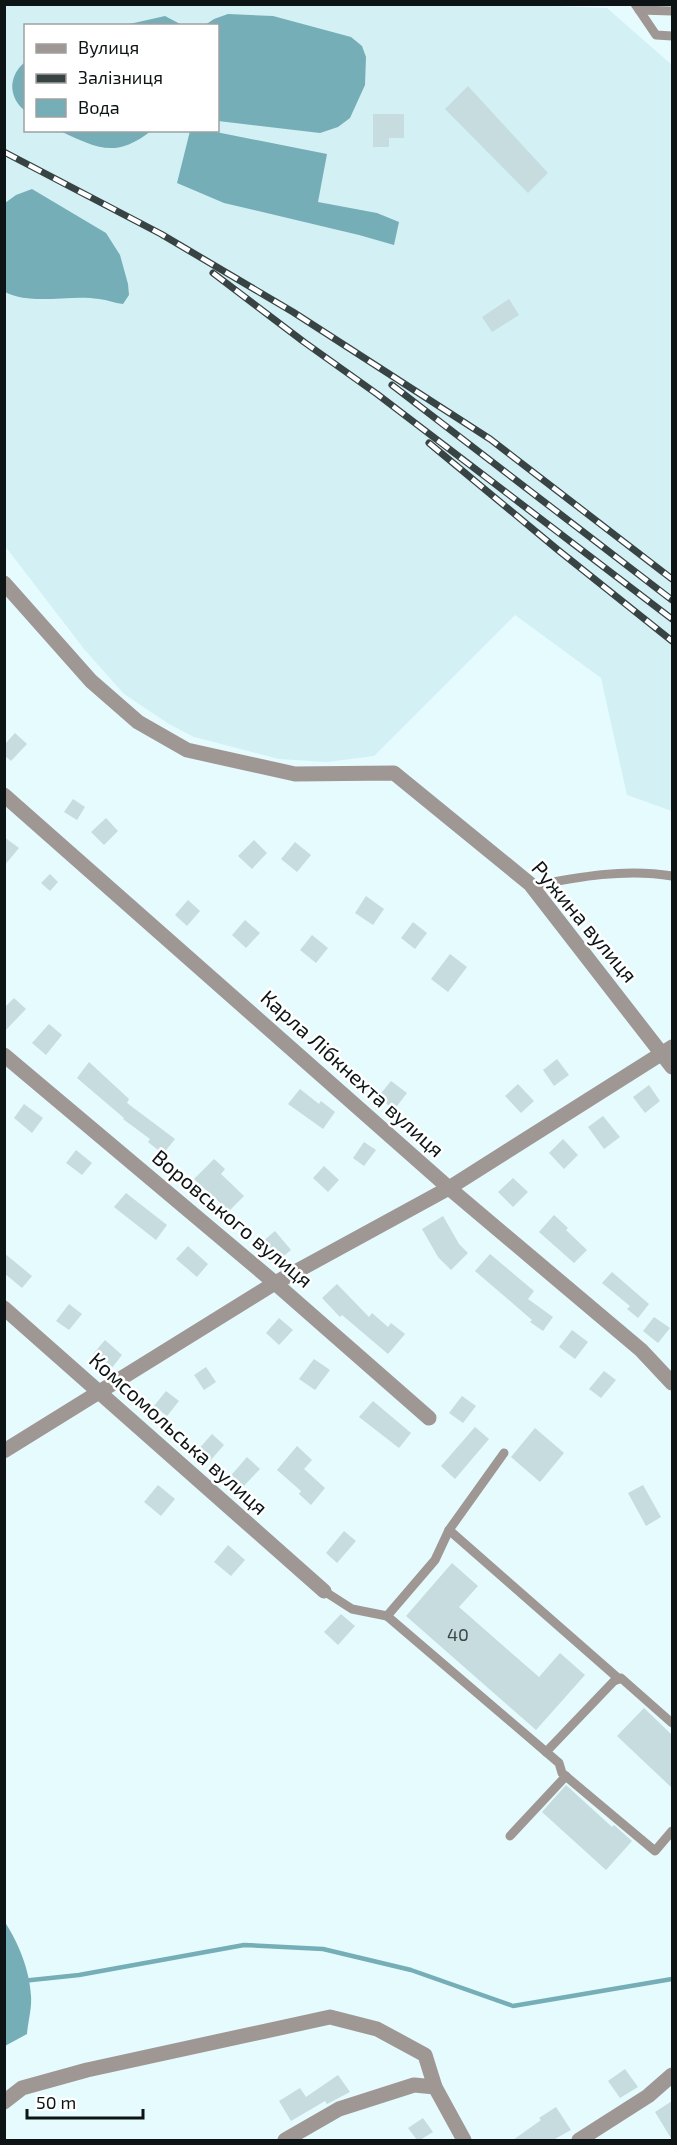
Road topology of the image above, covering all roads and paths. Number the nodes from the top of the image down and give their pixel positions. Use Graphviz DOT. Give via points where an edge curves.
graph roads {
  1 [pos="637,7"];
  2 [pos="672,11"];
  3 [pos="672,36"];
  4 [pos="4,583"];
  5 [pos="4,795"];
  6 [pos="672,876"];
  7 [pos="532,886"];
  8 [pos="668,1050"];
  9 [pos="4,1055"];
  10 [pos="672,1067"];
  11 [pos="449,1188"];
  12 [pos="275,1283"];
  13 [pos="4,1308"];
  14 [pos="672,1383"];
  15 [pos="100,1393"];
  16 [pos="429,1418"];
  17 [pos="4,1451"];
  18 [pos="504,1453"];
  19 [pos="449,1530"];
  20 [pos="324,1591"];
  21 [pos="387,1616"];
  22 [pos="619,1679"];
  23 [pos="672,1723"];
  24 [pos="546,1752"];
  25 [pos="566,1776"];
  26 [pos="672,1831"];
  27 [pos="510,1836"];
  28 [pos="672,2075"];
  29 [pos="435,2088"];
  30 [pos="4,2102"];
  31 [pos="285,2140"];
  32 [pos="464,2140"];
  33 [pos="579,2140"];
  1 -- 2 [label="lane"];
  1 -- 3 [label="lane" via="656,35"];
  4 -- 7 [label="street, Ружина вулиця" via="91,681 138,722 187,750 296,774 394,773"];
  5 -- 11 [label="street, Карла Лібкнехта вулиця"];
  6 -- 7 [label="lane" via="594,874"];
  7 -- 8 [label="street, Ружина вулиця"];
  8 -- 10 [label="street, Ружина вулиця"];
  8 -- 11 [label="street"];
  9 -- 12 [label="street, Воровського вулиця"];
  11 -- 12 [label="street"];
  11 -- 14 [label="street, Карла Лібкнехта вулиця" via="641,1350"];
  12 -- 15 [label="street"];
  12 -- 16 [label="street, Воровського вулиця"];
  13 -- 15 [label="street, Комсомольська вулиця"];
  15 -- 17 [label="street"];
  15 -- 20 [label="street, Комсомольська вулиця"];
  18 -- 19 [label="lane"];
  19 -- 21 [label="lane" via="435,1560"];
  19 -- 22 [label="lane"];
  20 -- 21 [label="lane" via="352,1609"];
  21 -- 24 [label="lane"];
  22 -- 23 [label="lane"];
  22 -- 24 [label="lane"];
  24 -- 25 [label="lane"];
  25 -- 26 [label="lane" via="655,1851"];
  25 -- 27 [label="lane"];
  28 -- 33 [label="street" via="648,2096"];
  29 -- 30 [label="street" via="425,2055 377,2029 330,2017 87,2070 22,2088"];
  29 -- 31 [label="street" via="414,2085 339,2109"];
  29 -- 32 [label="street"];
}
